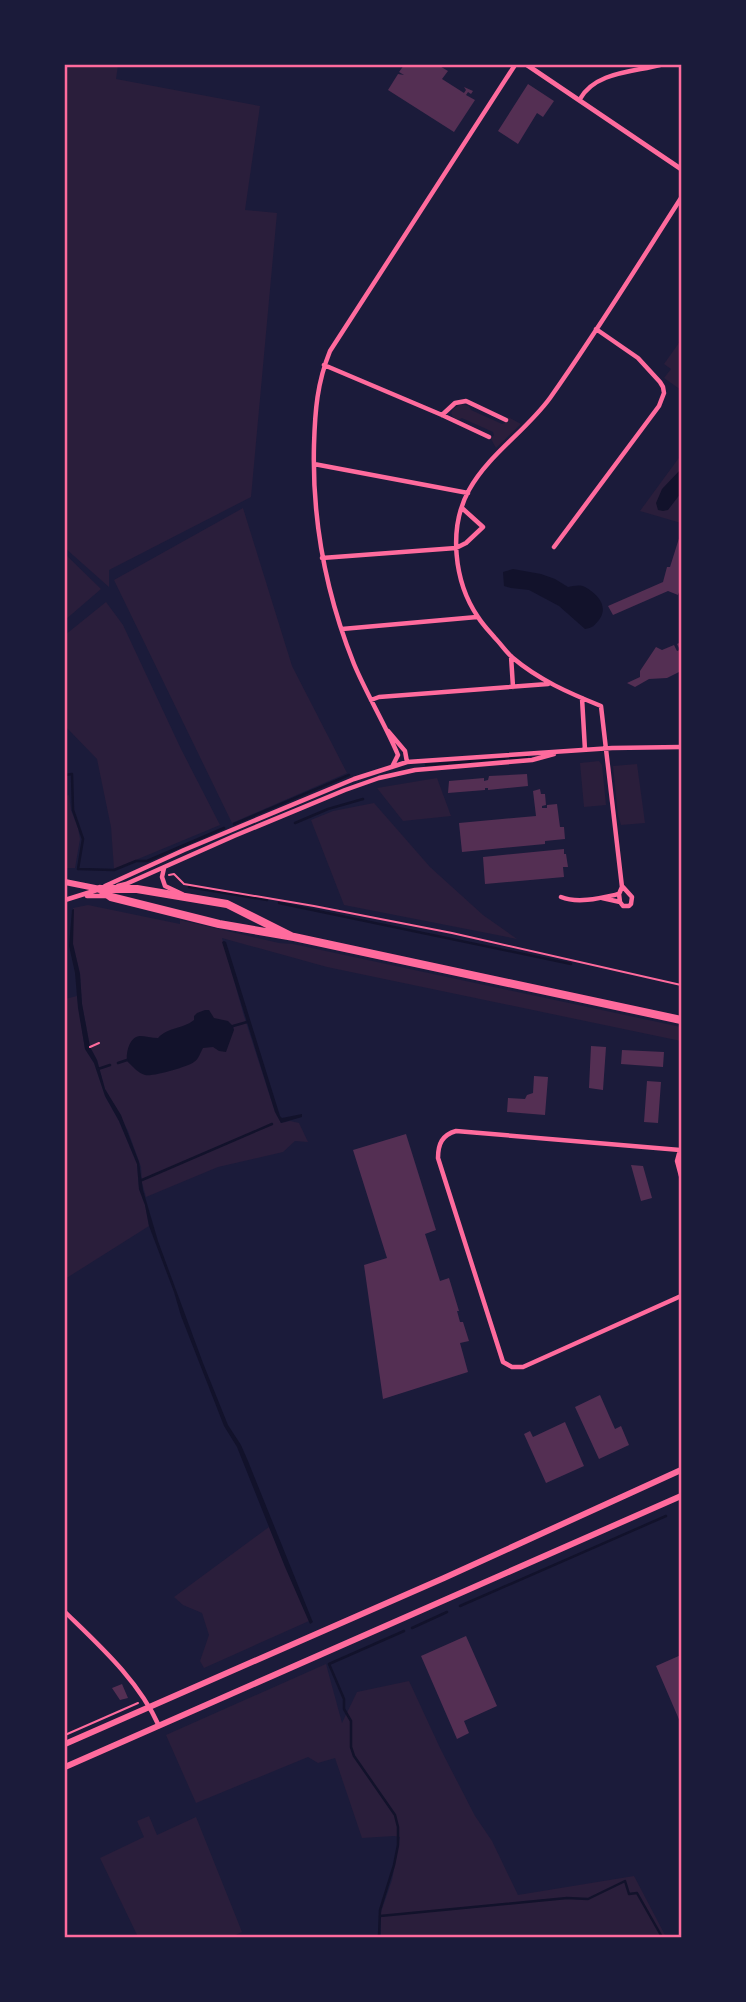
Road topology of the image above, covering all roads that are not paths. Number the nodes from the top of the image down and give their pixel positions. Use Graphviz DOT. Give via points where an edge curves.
graph roads {
  1 [pos="515,65"];
  2 [pos="527,65"];
  3 [pos="660,65"];
  4 [pos="580,99"];
  5 [pos="681,169"];
  6 [pos="681,198"];
  7 [pos="596,329"];
  8 [pos="324,365"];
  9 [pos="442,415"];
  10 [pos="506,420"];
  11 [pos="489,437"];
  12 [pos="314,464"];
  13 [pos="468,493"];
  14 [pos="462,508"];
  15 [pos="554,547"];
  16 [pos="456,548"];
  17 [pos="323,558"];
  18 [pos="477,617"];
  19 [pos="342,629"];
  20 [pos="511,656"];
  21 [pos="550,684"];
  22 [pos="513,687"];
  23 [pos="582,698"];
  24 [pos="371,700"];
  25 [pos="387,730"];
  26 [pos="681,747"];
  27 [pos="606,749"];
  28 [pos="585,750"];
  29 [pos="558,752"];
  30 [pos="407,762"];
  31 [pos="392,767"];
  32 [pos="396,774"];
  33 [pos="366,775"];
  34 [pos="369,782"];
  35 [pos="164,868"];
  36 [pos="65,881"];
  37 [pos="622,887"];
  38 [pos="100,889"];
  39 [pos="619,894"];
  40 [pos="79,896"];
  41 [pos="111,897"];
  42 [pos="561,897"];
  43 [pos="192,898"];
  44 [pos="601,898"];
  45 [pos="65,900"];
  46 [pos="620,902"];
  47 [pos="294,937"];
  48 [pos="681,1020"];
  49 [pos="681,1150"];
  50 [pos="681,1176"];
  51 [pos="681,1296"];
  52 [pos="681,1470"];
  53 [pos="681,1497"];
  54 [pos="65,1612"];
  55 [pos="148,1703"];
  56 [pos="159,1726"];
  57 [pos="65,1744"];
  58 [pos="65,1767"];
  1 -- 8 [label="street"];
  2 -- 4 [label="street"];
  3 -- 4 [label="street" via="596,82"];
  4 -- 5 [label="street"];
  6 -- 7 [label="street"];
  7 -- 13 [label="street" via="548,401 496,455"];
  7 -- 15 [label="street" via="638,358 662,385 663,396"];
  8 -- 9 [label="street"];
  8 -- 12 [label="street" via="318,387"];
  9 -- 10 [label="street" via="455,403 466,401"];
  9 -- 11 [label="street"];
  12 -- 13 [label="street"];
  12 -- 17 [label="street"];
  13 -- 14 [label="street"];
  14 -- 16 [label="street"];
  14 -- 16 [label="street" via="483,527"];
  16 -- 17 [label="street"];
  16 -- 18 [label="street" via="461,580"];
  17 -- 19 [label="street"];
  18 -- 19 [label="street"];
  18 -- 20 [label="street"];
  19 -- 24 [label="street"];
  20 -- 21 [label="street"];
  20 -- 22 [label="street"];
  21 -- 22 [label="street"];
  21 -- 23 [label="street"];
  22 -- 24 [label="street"];
  23 -- 27 [label="street" via="601,706"];
  23 -- 28 [label="street"];
  24 -- 25 [label="street"];
  25 -- 30 [label="street" via="405,751"];
  25 -- 31 [label="street" via="398,755"];
  26 -- 27 [label="street"];
  27 -- 28 [label="street"];
  27 -- 37 [label="street"];
  28 -- 29 [label="street"];
  29 -- 30 [label="street"];
  29 -- 32 [label="street" via="532,760"];
  30 -- 31 [label="street"];
  30 -- 32 [label="street"];
  31 -- 33 [label="street"];
  32 -- 34 [label="street"];
  33 -- 34 [label="street"];
  33 -- 38 [label="street"];
  34 -- 35 [label="street"];
  35 -- 38 [label="street"];
  35 -- 43 [label="street" via="165,886"];
  36 -- 38 [label="main road"];
  37 -- 39 [label="street"];
  37 -- 46 [label="street" via="632,900 629,906"];
  38 -- 40 [label="street"];
  38 -- 41 [label="highway"];
  38 -- 43 [label="highway" via="137,889"];
  39 -- 44 [label="street"];
  39 -- 46 [label="street"];
  40 -- 41 [label="street"];
  40 -- 45 [label="street"];
  41 -- 47 [label="highway"];
  42 -- 44 [label="street" via="569,901"];
  43 -- 47 [label="highway" via="227,904"];
  44 -- 46 [label="street"];
  47 -- 48 [label="highway"];
  49 -- 50 [label="street" via="677,1161"];
  49 -- 51 [label="street" via="456,1131 438,1147 503,1362 523,1367"];
  52 -- 55 [label="main road"];
  53 -- 56 [label="main road"];
  54 -- 55 [label="street" via="104,1649"];
  55 -- 56 [label="street"];
  55 -- 57 [label="main road"];
  56 -- 58 [label="main road"];
}
